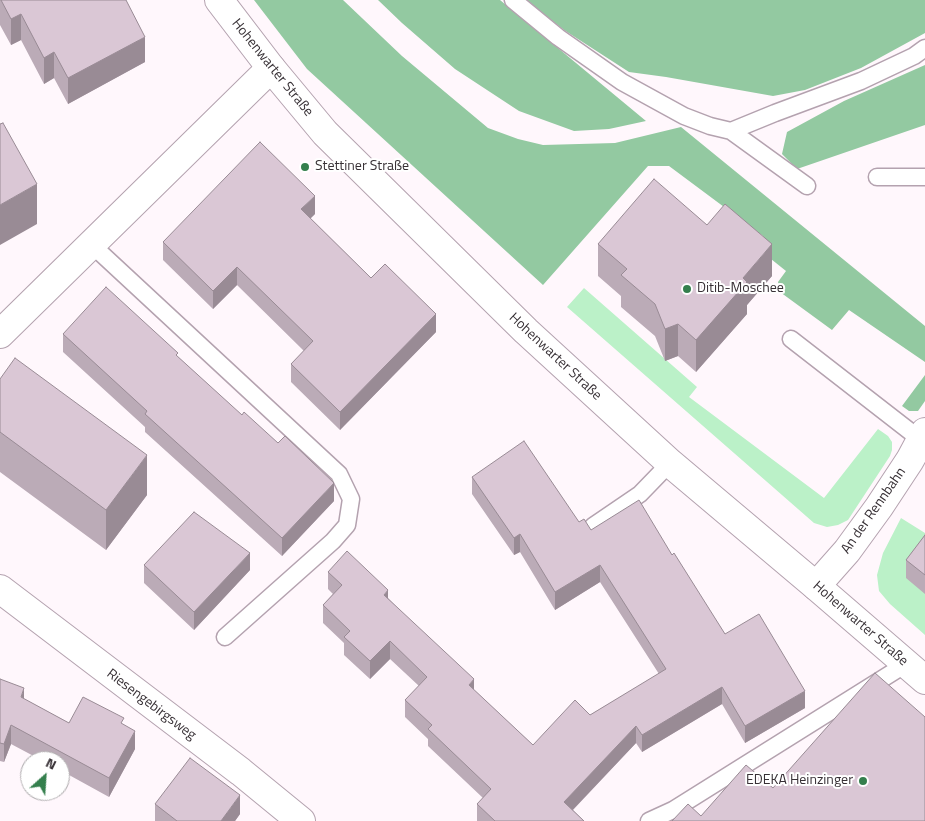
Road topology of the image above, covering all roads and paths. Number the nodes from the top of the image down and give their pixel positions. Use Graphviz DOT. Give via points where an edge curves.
graph roads {
  1 [pos="218,0"];
  2 [pos="513,0"];
  3 [pos="925,48"];
  4 [pos="271,68"];
  5 [pos="732,131"];
  6 [pos="877,177"];
  7 [pos="925,177"];
  8 [pos="807,186"];
  9 [pos="91,244"];
  10 [pos="0,334"];
  11 [pos="791,339"];
  12 [pos="923,436"];
  13 [pos="670,463"];
  14 [pos="593,526"];
  15 [pos="816,586"];
  16 [pos="0,589"];
  17 [pos="225,637"];
  18 [pos="915,672"];
  19 [pos="301,821"];
  20 [pos="648,821"];
  1 -- 4 [label="street, Hohenwarter Straße"];
  2 -- 5 [label="lane" via="558,37 622,82 684,116"];
  3 -- 5 [label="lane" via="862,81"];
  4 -- 9 [label="street"];
  4 -- 13 [label="street, Hohenwarter Straße" via="325,133 526,331"];
  5 -- 8 [label="lane"];
  6 -- 7 [label="lane"];
  9 -- 10 [label="street"];
  9 -- 17 [label="lane" via="339,474 351,499 347,525 333,542"];
  11 -- 12 [label="lane"];
  12 -- 15 [label="street, An der Rennbahn" via="879,508"];
  13 -- 14 [label="lane" via="640,494"];
  13 -- 15 [label="street, Hohenwarter Straße"];
  15 -- 18 [label="street, Hohenwarter Straße"];
  16 -- 19 [label="street, Riesengebirgsweg"];
  18 -- 20 [label="lane" via="673,810"];
}
